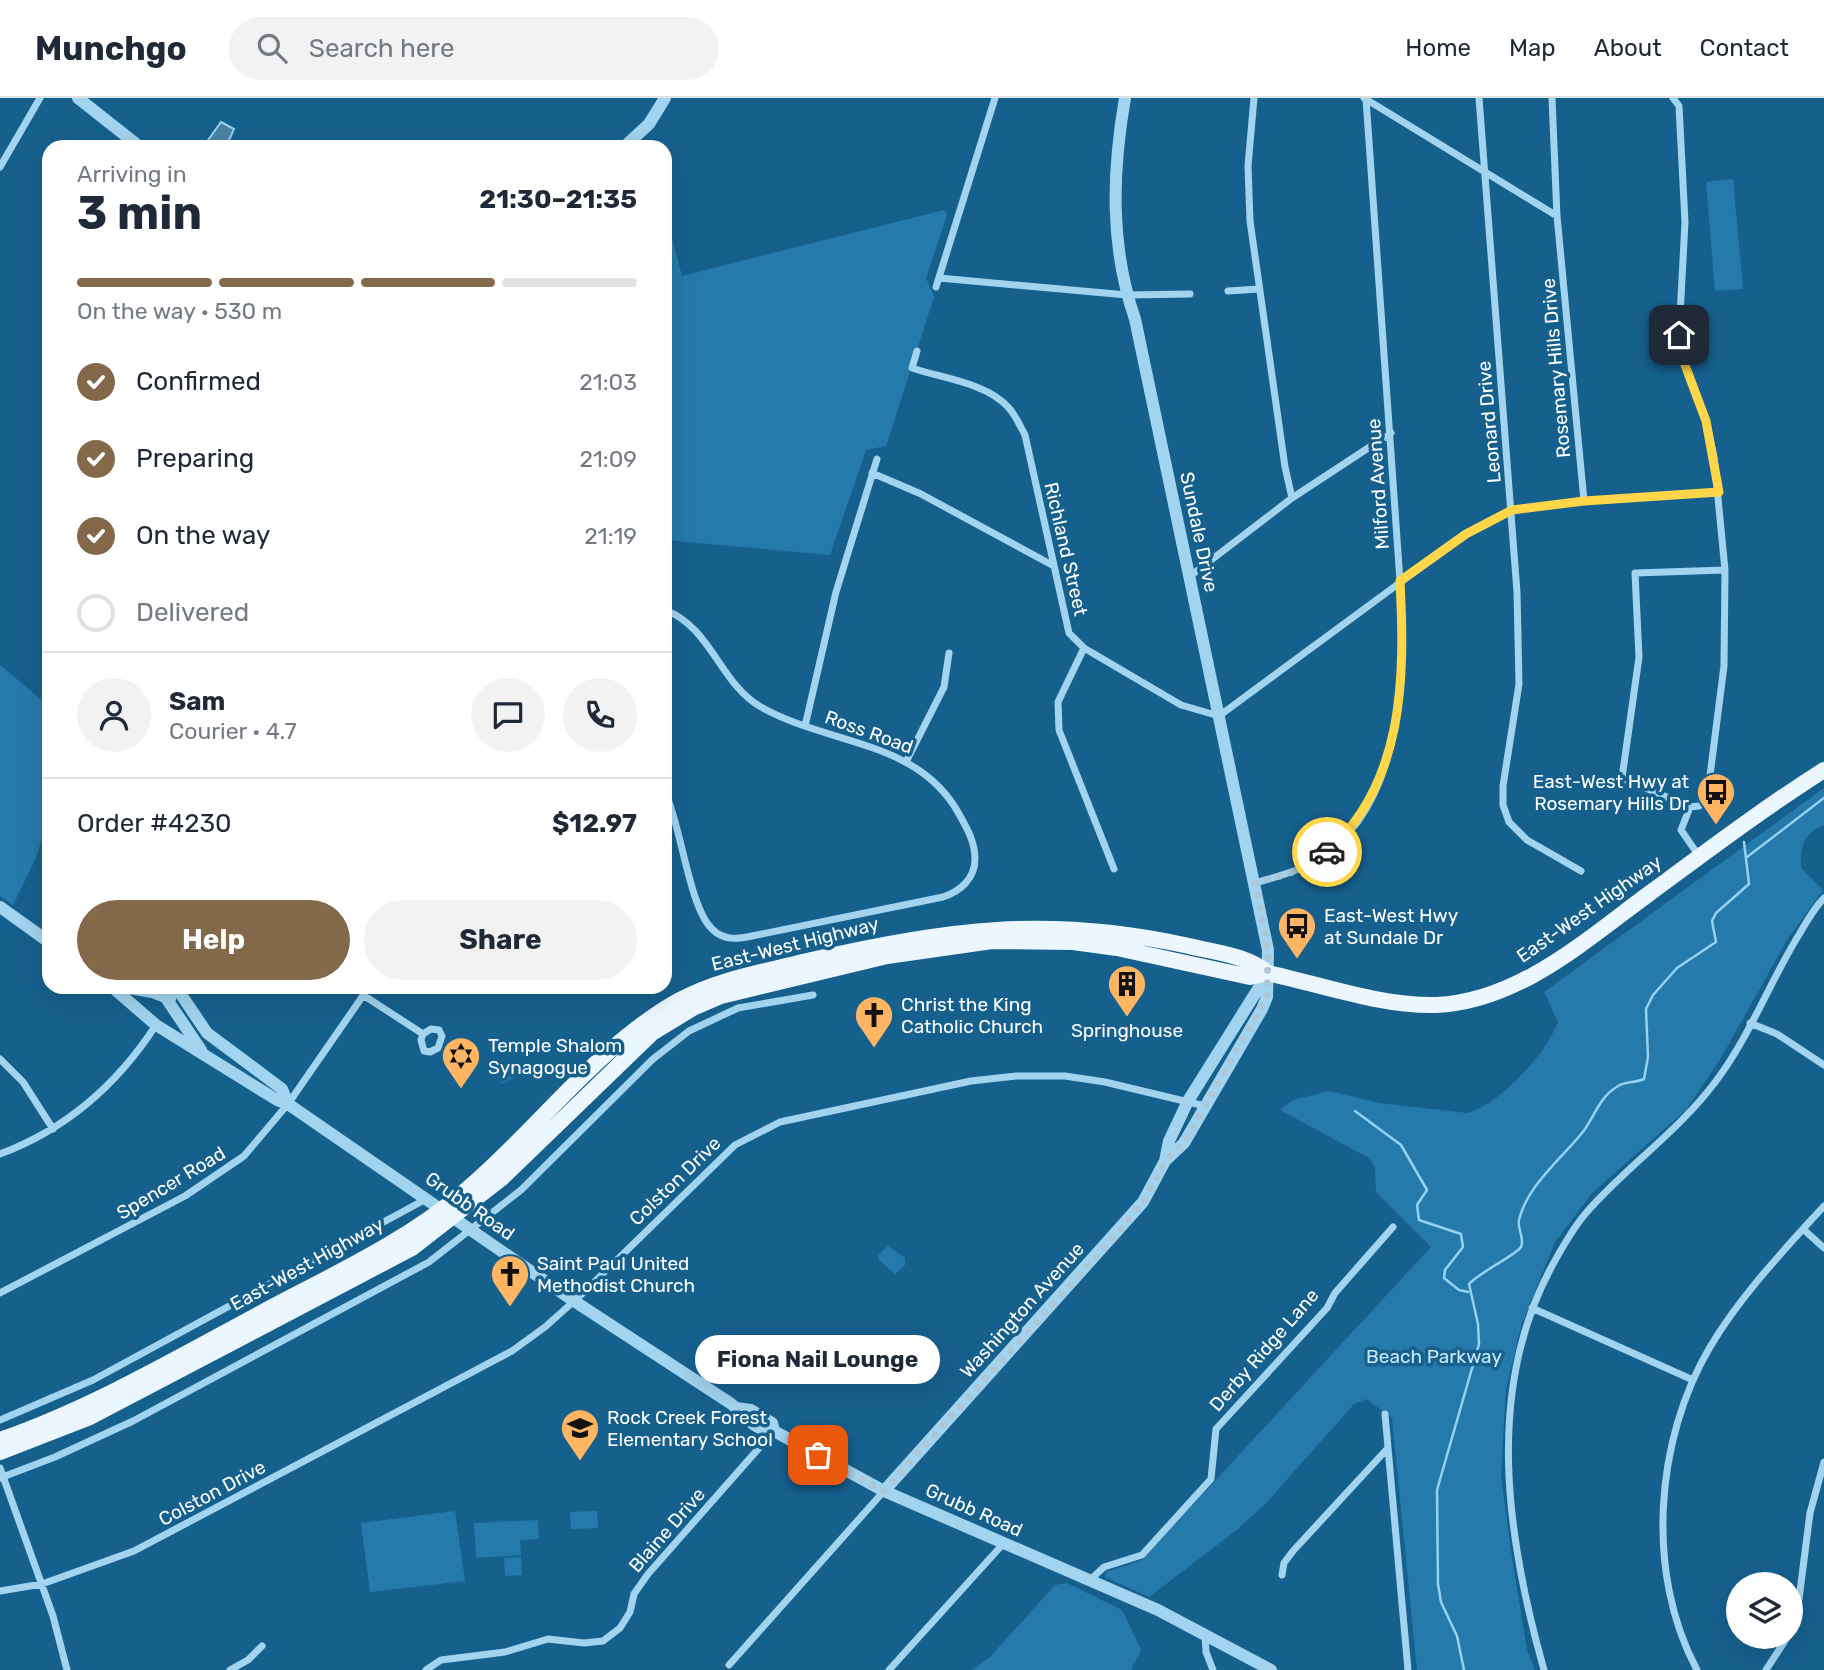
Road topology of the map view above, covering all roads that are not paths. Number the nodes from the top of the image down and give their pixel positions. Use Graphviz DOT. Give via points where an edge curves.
graph roads {
  1 [pos="40,98"];
  2 [pos="79,98"];
  3 [pos="664,98"];
  4 [pos="995,98"];
  5 [pos="1125,98"];
  6 [pos="1254,98"];
  7 [pos="1479,98"];
  8 [pos="1552,98"];
  9 [pos="1673,98"];
  10 [pos="1365,99"];
  11 [pos="131,140"];
  12 [pos="632,140"];
  13 [pos="0,167"];
  14 [pos="1484,169"];
  15 [pos="1557,216"];
  16 [pos="939,278"];
  17 [pos="936,287"];
  18 [pos="1259,289"];
  19 [pos="1228,291"];
  20 [pos="1190,293"];
  21 [pos="1127,295"];
  22 [pos="917,351"];
  23 [pos="1391,433"];
  24 [pos="877,459"];
  25 [pos="872,473"];
  26 [pos="1719,492"];
  27 [pos="1292,498"];
  28 [pos="1584,501"];
  29 [pos="1512,510"];
  30 [pos="1052,565"];
  31 [pos="1725,570"];
  32 [pos="1189,577"];
  33 [pos="1400,581"];
  34 [pos="672,614"];
  35 [pos="1084,648"];
  36 [pos="949,653"];
  37 [pos="1219,716"];
  38 [pos="805,726"];
  39 [pos="906,762"];
  40 [pos="1824,770"];
  41 [pos="1690,807"];
  42 [pos="672,814"];
  43 [pos="1700,857"];
  44 [pos="1114,869"];
  45 [pos="1581,871"];
  46 [pos="1255,883"];
  47 [pos="1824,898"];
  48 [pos="0,907"];
  49 [pos="42,937"];
  50 [pos="1268,973"];
  51 [pos="757,986"];
  52 [pos="121,994"];
  53 [pos="165,994"];
  54 [pos="168,994"];
  55 [pos="180,994"];
  56 [pos="363,995"];
  57 [pos="813,995"];
  58 [pos="184,1003"];
  59 [pos="761,1004"];
  60 [pos="1750,1023"];
  61 [pos="156,1024"];
  62 [pos="423,1034"];
  63 [pos="203,1054"];
  64 [pos="0,1059"];
  65 [pos="1824,1065"];
  66 [pos="1188,1101"];
  67 [pos="288,1104"];
  68 [pos="1205,1106"];
  69 [pos="53,1129"];
  70 [pos="0,1154"];
  71 [pos="1165,1161"];
  72 [pos="427,1199"];
  73 [pos="1824,1206"];
  74 [pos="448,1214"];
  75 [pos="1393,1227"];
  76 [pos="1803,1229"];
  77 [pos="472,1231"];
  78 [pos="1824,1248"];
  79 [pos="0,1293"];
  80 [pos="574,1301"];
  81 [pos="1532,1308"];
  82 [pos="1693,1380"];
  83 [pos="1385,1415"];
  84 [pos="0,1420"];
  85 [pos="774,1432"];
  86 [pos="0,1440"];
  87 [pos="1388,1448"];
  88 [pos="0,1452"];
  89 [pos="1824,1462"];
  90 [pos="0,1468"];
  91 [pos="2,1477"];
  92 [pos="884,1491"];
  93 [pos="1003,1544"];
  94 [pos="1802,1572"];
  95 [pos="1282,1575"];
  96 [pos="1089,1581"];
  97 [pos="42,1584"];
  98 [pos="0,1591"];
  99 [pos="1205,1634"];
  100 [pos="262,1646"];
  101 [pos="1779,1649"];
  102 [pos="729,1665"];
  103 [pos="67,1670"];
  104 [pos="230,1670"];
  105 [pos="426,1670"];
  106 [pos="889,1670"];
  107 [pos="1213,1670"];
  108 [pos="1271,1670"];
  109 [pos="1408,1670"];
  110 [pos="1544,1670"];
  111 [pos="1697,1670"];
  112 [pos="1766,1670"];
  1 -- 13 [label="street"];
  2 -- 11 [label="street"];
  3 -- 12 [label="street" via="649,124"];
  4 -- 16 [label="street"];
  5 -- 21 [label="street, Sundale Drive" via="1115,155 1115,219"];
  6 -- 18 [label="street" via="1248,166"];
  7 -- 14 [label="street, Leonard Drive"];
  8 -- 15 [label="street, Rosemary Hills Drive"];
  9 -- 26 [label="street" via="1679,106 1685,222 1679,335 1682,357 1706,421"];
  10 -- 14 [label="street"];
  10 -- 23 [label="street, Milford Avenue"];
  14 -- 15 [label="street"];
  14 -- 29 [label="street, Leonard Drive"];
  15 -- 28 [label="street, Rosemary Hills Drive"];
  16 -- 17 [label="street"];
  16 -- 21 [label="street"];
  18 -- 19 [label="street"];
  18 -- 27 [label="street"];
  20 -- 21 [label="street"];
  21 -- 32 [label="street, Sundale Drive"];
  22 -- 30 [label="street, Richland Street" via="912,368 980,390 1009,407 1025,435"];
  23 -- 27 [label="street"];
  23 -- 33 [label="street, Milford Avenue"];
  24 -- 25 [label="street"];
  25 -- 30 [label="street" via="921,494"];
  25 -- 38 [label="street" via="836,592"];
  26 -- 28 [label="street"];
  26 -- 31 [label="street"];
  27 -- 32 [label="street"];
  28 -- 29 [label="street"];
  29 -- 33 [label="street" via="1466,534"];
  29 -- 45 [label="street, Leonard Drive" via="1519,684 1503,805 1510,822 1527,840"];
  30 -- 35 [label="street, Richland Street" via="1069,634"];
  31 -- 41 [label="street" via="1724,666 1707,799"];
  31 -- 41 [label="street" via="1635,573 1639,657 1622,778"];
  32 -- 37 [label="street, Sundale Drive"];
  33 -- 37 [label="street"];
  33 -- 46 [label="street, Milford Avenue" via="1401,700 1391,746 1373,793 1343,837 1317,860"];
  34 -- 38 [label="street, Ross Road" via="700,635 749,700"];
  35 -- 37 [label="street, Richland Street" via="1181,705"];
  35 -- 44 [label="street" via="1058,702 1059,730"];
  36 -- 39 [label="street" via="944,687"];
  37 -- 46 [label="street, Sundale Drive"];
  38 -- 39 [label="street, Ross Road"];
  39 -- 42 [label="street, Ross Road" via="932,778 964,824 975,851 969,880 943,897 752,936 724,937 706,920"];
  40 -- 43 [label="main road, East-West Highway"];
  41 -- 43 [label="street" via="1681,830"];
  43 -- 50 [label="main road, East-West Highway" via="1570,952 1517,984 1471,1000 1436,1004 1388,1001"];
  46 -- 50 [label="street, Sundale Drive"];
  47 -- 60 [label="street"];
  48 -- 49 [label="street"];
  50 -- 51 [label="main road, East-West Highway" via="1250,977 1117,948 1024,940 922,949"];
  50 -- 66 [label="street, Washington Avenue"];
  50 -- 68 [label="street, Washington Avenue" via="1262,1009"];
  50 -- 74 [label="main road, East-West Highway" via="1253,961 1150,938 1023,927 912,938 714,985 638,1028 466,1191"];
  51 -- 59 [label="street, East-West Highway"];
  51 -- 74 [label="main road, East-West Highway" via="693,1008 652,1033 512,1169"];
  52 -- 61 [label="street, Grubb Road"];
  53 -- 63 [label="street"];
  54 -- 58 [label="street"];
  55 -- 58 [label="street, Grubb Road"];
  56 -- 62 [label="street"];
  56 -- 67 [label="street, Spencer Road"];
  57 -- 59 [label="street"];
  58 -- 67 [label="street, Grubb Road" via="206,1033 282,1089"];
  59 -- 77 [label="street" via="713,1019 663,1050 521,1190"];
  60 -- 65 [label="street" via="1777,1034"];
  60 -- 81 [label="street" via="1693,1112 1615,1182 1571,1232"];
  61 -- 63 [label="street, Grubb Road"];
  61 -- 69 [label="street" via="109,1086"];
  63 -- 67 [label="street, Grubb Road"];
  64 -- 69 [label="street" via="23,1082"];
  66 -- 68 [label="street, Colston Drive"];
  66 -- 71 [label="street, Washington Avenue"];
  66 -- 80 [label="street, Colston Drive" via="1065,1076 1016,1076 971,1081 780,1122 718,1160"];
  67 -- 72 [label="street, Grubb Road"];
  67 -- 79 [label="street, Spencer Road" via="261,1139 228,1170"];
  68 -- 71 [label="street, Washington Avenue" via="1184,1143"];
  69 -- 70 [label="street"];
  71 -- 92 [label="street, Washington Avenue" via="1143,1202 1114,1237"];
  72 -- 74 [label="street, Grubb Road"];
  72 -- 84 [label="street, East-West Highway" via="83,1385"];
  73 -- 76 [label="street"];
  74 -- 77 [label="street, Grubb Road"];
  74 -- 86 [label="main road, East-West Highway" via="132,1382"];
  74 -- 88 [label="main road, East-West Highway" via="412,1248 339,1289 90,1416"];
  75 -- 96 [label="street, Derby Ridge Lane" via="1327,1308 1216,1429 1211,1479 1142,1555 1104,1567"];
  76 -- 78 [label="street"];
  76 -- 82 [label="street" via="1739,1303"];
  77 -- 80 [label="street, Grubb Road"];
  77 -- 91 [label="street" via="429,1262 133,1421"];
  80 -- 85 [label="street, Grubb Road" via="736,1408 772,1423"];
  80 -- 97 [label="street, Colston Drive" via="512,1351 436,1392 134,1551"];
  81 -- 82 [label="street"];
  81 -- 110 [label="street" via="1513,1380 1507,1440 1517,1549"];
  82 -- 111 [label="street" via="1670,1458 1664,1529 1676,1619"];
  83 -- 87 [label="street"];
  85 -- 92 [label="street, Grubb Road"];
  85 -- 105 [label="street, Blaine Drive" via="648,1574 634,1594 621,1628 603,1641 548,1639 505,1652 441,1660"];
  87 -- 95 [label="street" via="1293,1551"];
  87 -- 109 [label="street"];
  89 -- 94 [label="street" via="1810,1513"];
  90 -- 91 [label="street"];
  91 -- 97 [label="street"];
  92 -- 93 [label="street, Grubb Road"];
  92 -- 102 [label="street, Washington Avenue"];
  93 -- 96 [label="street, Grubb Road"];
  93 -- 106 [label="street"];
  96 -- 99 [label="street, Grubb Road"];
  97 -- 98 [label="street, Colston Drive"];
  97 -- 103 [label="street"];
  99 -- 107 [label="street"];
  99 -- 108 [label="street, Grubb Road"];
  100 -- 104 [label="street"];
  101 -- 112 [label="street"];
}
